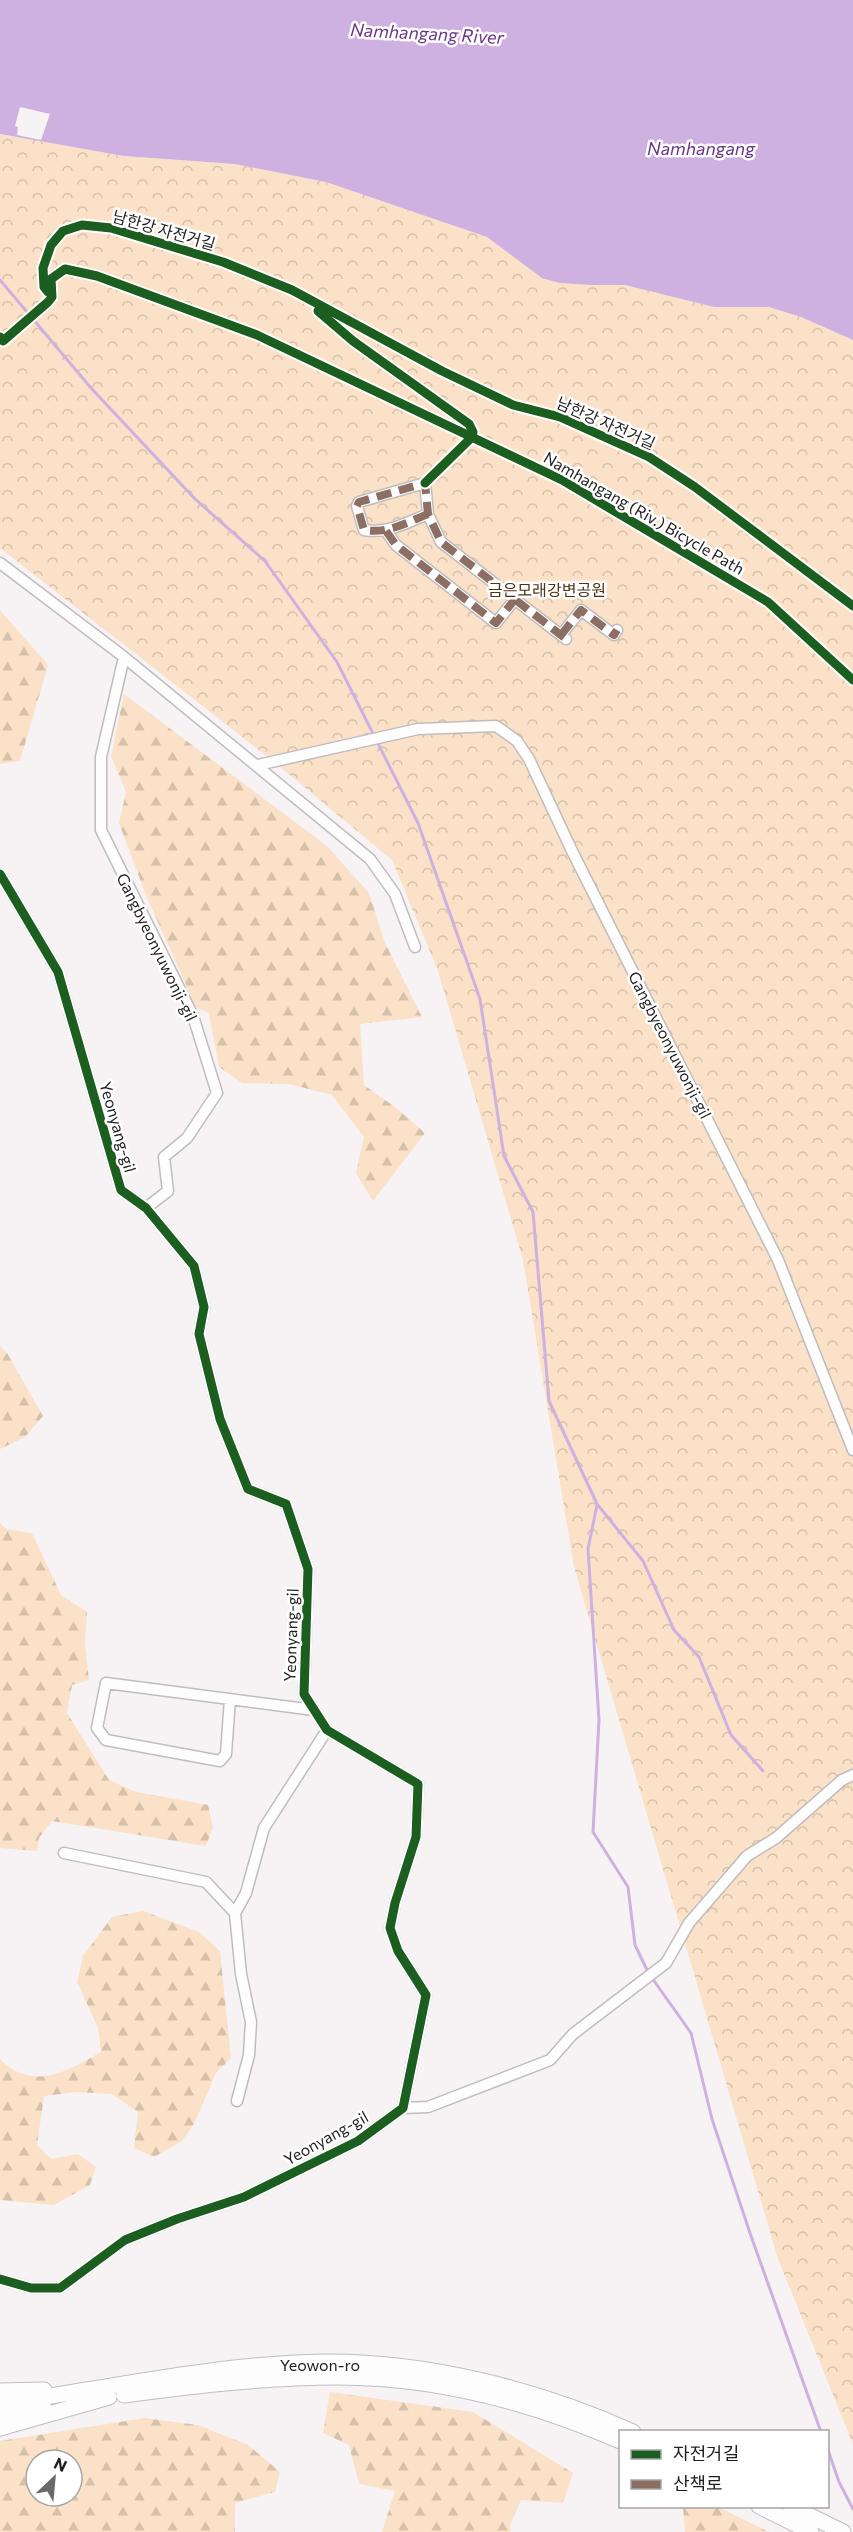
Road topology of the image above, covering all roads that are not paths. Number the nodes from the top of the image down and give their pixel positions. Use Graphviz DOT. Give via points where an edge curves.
graph roads {
  1 [pos="428,514"];
  2 [pos="386,531"];
  3 [pos="0,563"];
  4 [pos="515,599"];
  5 [pos="617,630"];
  6 [pos="124,657"];
  7 [pos="258,765"];
  8 [pos="0,874"];
  9 [pos="415,947"];
  10 [pos="146,1208"];
  11 [pos="853,1450"];
  12 [pos="230,1699"];
  13 [pos="315,1710"];
  14 [pos="327,1730"];
  15 [pos="853,1774"];
  16 [pos="64,1854"];
  17 [pos="235,1913"];
  18 [pos="237,2101"];
  19 [pos="404,2108"];
  20 [pos="0,2279"];
  21 [pos="0,2391"];
  22 [pos="106,2393"];
  23 [pos="0,2404"];
  24 [pos="0,2416"];
  25 [pos="0,2428"];
  26 [pos="628,2430"];
  27 [pos="619,2440"];
  28 [pos="763,2508"];
  29 [pos="794,2508"];
  30 [pos="811,2532"];
  31 [pos="843,2532"];
  1 -- 2 [label="street"];
  1 -- 2 [label="street" via="425,483 359,501 364,530"];
  1 -- 4 [label="street" via="441,542"];
  2 -- 4 [label="street" via="396,545 496,623"];
  3 -- 6 [label="street"];
  4 -- 5 [label="street" via="564,637 581,610 614,635"];
  6 -- 7 [label="street"];
  6 -- 10 [label="street, Gangbyeonyuwonji-gil" via="102,757 101,830 192,1016 217,1093 187,1138 164,1157 168,1191"];
  7 -- 9 [label="street" via="370,859 395,894"];
  7 -- 11 [label="street, Gangbyeonyuwonji-gil" via="418,729 496,726 517,741 778,1260"];
  8 -- 10 [label="street, Yeonyang-gil" via="58,972 121,1190"];
  10 -- 13 [label="street, Yeonyang-gil" via="194,1266 204,1307 199,1334 220,1419 248,1489 286,1504 308,1569 304,1694"];
  12 -- 12 [label="street" via="105,1683 97,1728 106,1740 220,1761 226,1754"];
  12 -- 13 [label="street"];
  13 -- 14 [label="street, Yeonyang-gil"];
  14 -- 17 [label="street" via="264,1828 246,1893"];
  14 -- 19 [label="street, Yeonyang-gil" via="418,1784 416,1837 394,1903 390,1928 398,1952 426,1995"];
  15 -- 19 [label="street" via="776,1838 747,1856 689,1923 666,1963 573,2034 550,2060 428,2107"];
  16 -- 17 [label="street" via="206,1882"];
  17 -- 18 [label="street" via="251,2022 249,2055"];
  19 -- 20 [label="street, Yeonyang-gil" via="339,2151 244,2197 125,2240 60,2288 31,2288"];
  21 -- 22 [label="highway"];
  22 -- 23 [label="highway, Yeowon-ro"];
  22 -- 24 [label="highway, Yeowon-ro"];
  22 -- 25 [label="highway"];
  22 -- 26 [label="highway, Yeowon-ro" via="173,2376 256,2366 326,2362 397,2367 518,2390 581,2409"];
  22 -- 27 [label="highway, Yeowon-ro" via="256,2380 389,2380 457,2388 514,2402 576,2421"];
  28 -- 30 [label="highway"];
  29 -- 31 [label="highway"];
}
